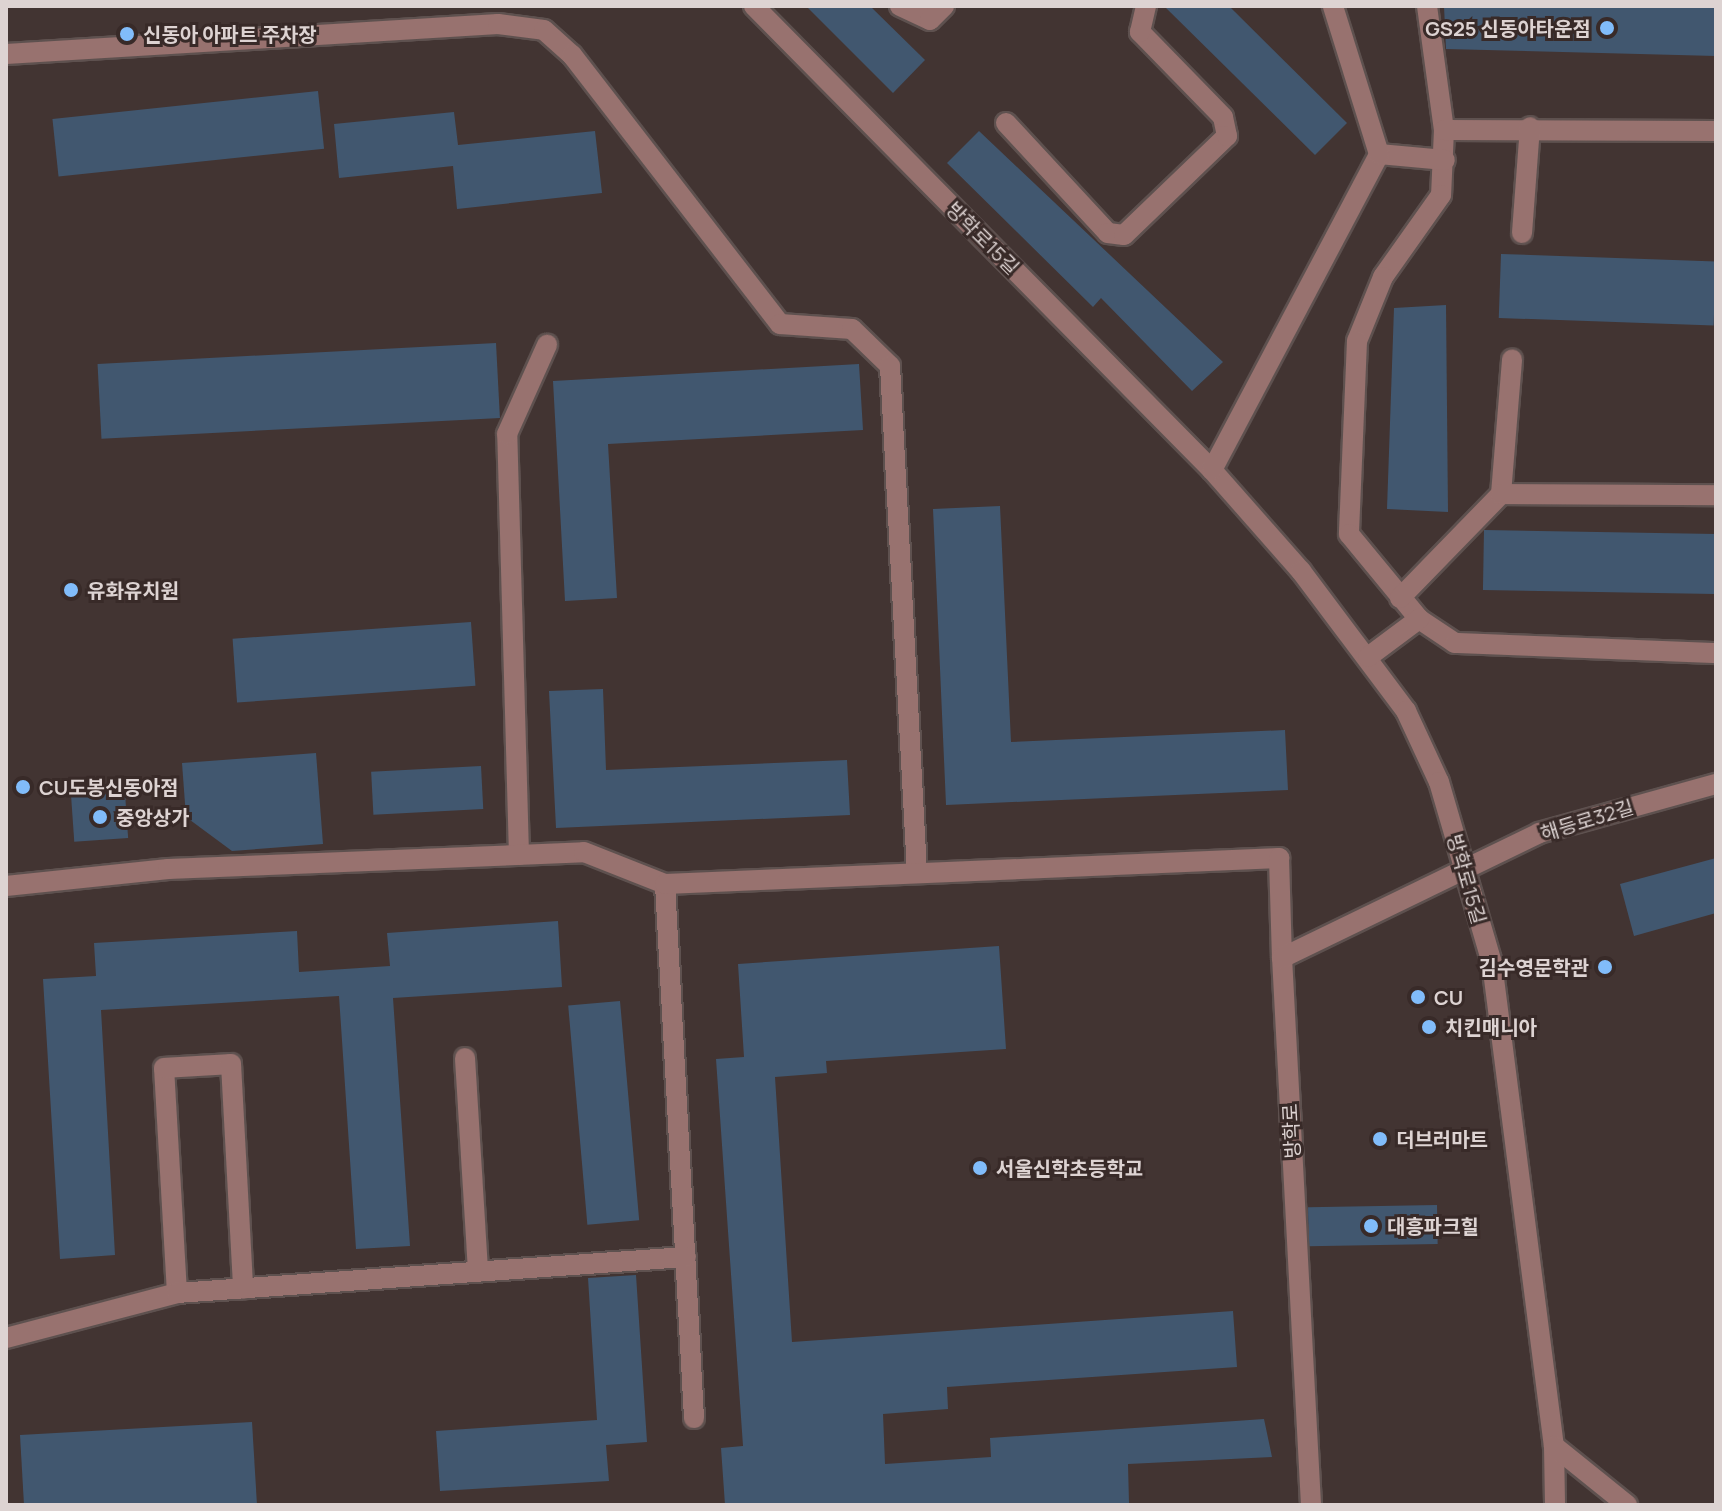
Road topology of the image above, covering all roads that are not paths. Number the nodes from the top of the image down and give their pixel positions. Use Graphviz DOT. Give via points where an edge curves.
graph roads {
  1 [pos="754,6"];
  2 [pos="900,6"];
  3 [pos="944,6"];
  4 [pos="1146,6"];
  5 [pos="1333,6"];
  6 [pos="1427,6"];
  7 [pos="6,54"];
  8 [pos="1006,123"];
  9 [pos="1530,127"];
  10 [pos="1444,130"];
  11 [pos="1716,131"];
  12 [pos="1379,154"];
  13 [pos="1445,160"];
  14 [pos="1522,233"];
  15 [pos="547,345"];
  16 [pos="1512,359"];
  17 [pos="1212,470"];
  18 [pos="1501,494"];
  19 [pos="1716,495"];
  20 [pos="1400,598"];
  21 [pos="1419,619"];
  22 [pos="1716,653"];
  23 [pos="1368,657"];
  24 [pos="1716,784"];
  25 [pos="519,855"];
  26 [pos="917,873"];
  27 [pos="1466,874"];
  28 [pos="665,884"];
  29 [pos="6,886"];
  30 [pos="1282,958"];
  31 [pos="465,1058"];
  32 [pos="686,1257"];
  33 [pos="478,1272"];
  34 [pos="243,1289"];
  35 [pos="177,1293"];
  36 [pos="6,1338"];
  37 [pos="694,1418"];
  38 [pos="1554,1446"];
  39 [pos="1311,1505"];
  40 [pos="1555,1505"];
  41 [pos="1627,1505"];
  1 -- 17 [label="street, 방학로15길"];
  2 -- 3 [label="street" via="921,20"];
  4 -- 8 [label="street" via="1140,32 1223,117 1227,136 1124,235 1108,233"];
  5 -- 12 [label="street"];
  6 -- 10 [label="street"];
  7 -- 26 [label="street" via="498,24 544,30 572,55 780,324 852,329 890,366"];
  9 -- 10 [label="street"];
  9 -- 11 [label="street"];
  9 -- 14 [label="street"];
  10 -- 13 [label="street"];
  12 -- 13 [label="street"];
  12 -- 17 [label="street"];
  13 -- 20 [label="street" via="1441,195 1383,277 1357,341 1349,534"];
  15 -- 25 [label="street" via="507,434"];
  16 -- 18 [label="street"];
  17 -- 23 [label="street, 방학로15길"];
  18 -- 19 [label="street"];
  18 -- 20 [label="street"];
  20 -- 21 [label="street"];
  21 -- 22 [label="street" via="1455,643"];
  21 -- 23 [label="street"];
  23 -- 27 [label="street, 방학로15길" via="1406,711 1439,782"];
  24 -- 27 [label="street, 해등로32길" via="1539,833"];
  25 -- 28 [label="street" via="584,852"];
  25 -- 29 [label="street" via="168,869"];
  26 -- 28 [label="street"];
  26 -- 30 [label="street, 방학로" via="1279,858"];
  27 -- 30 [label="street"];
  27 -- 38 [label="street, 방학로15길" via="1492,963"];
  28 -- 32 [label="street"];
  30 -- 39 [label="street, 방학로"];
  31 -- 33 [label="street"];
  32 -- 33 [label="street"];
  32 -- 37 [label="street"];
  33 -- 34 [label="street"];
  34 -- 35 [label="street"];
  34 -- 35 [label="street" via="231,1064 164,1068"];
  35 -- 36 [label="street"];
  38 -- 40 [label="street, 방학로15길"];
  38 -- 41 [label="street"];
}
